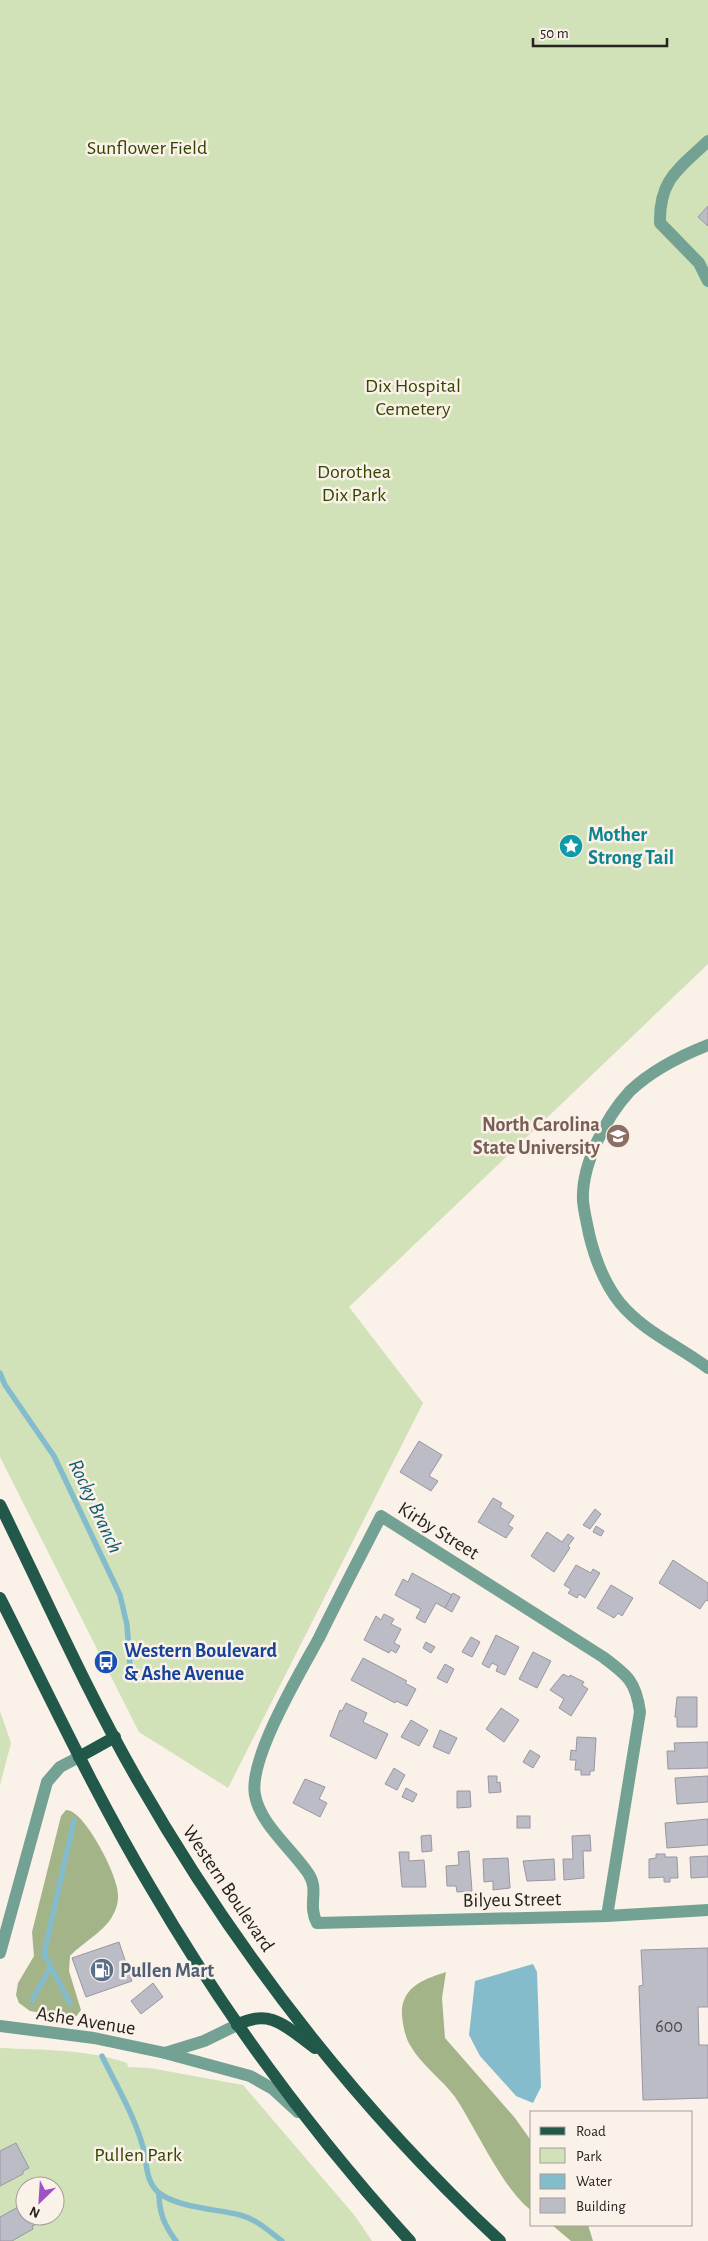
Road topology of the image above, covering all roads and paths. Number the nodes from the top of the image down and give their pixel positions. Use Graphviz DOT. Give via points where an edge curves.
graph roads {
  1 [pos="708,141"];
  2 [pos="708,281"];
  3 [pos="708,1045"];
  4 [pos="708,1368"];
  5 [pos="0,1505"];
  6 [pos="0,1598"];
  7 [pos="115,1738"];
  8 [pos="79,1757"];
  9 [pos="708,1910"];
  10 [pos="606,1916"];
  11 [pos="317,1923"];
  12 [pos="0,1953"];
  13 [pos="237,2025"];
  14 [pos="0,2026"];
  15 [pos="165,2053"];
  16 [pos="325,2055"];
  17 [pos="309,2122"];
  18 [pos="410,2241"];
  19 [pos="500,2241"];
  1 -- 2 [label="street" via="669,178 660,204 660,223 699,263"];
  3 -- 4 [label="street" via="670,1062 630,1092 613,1114 590,1159 583,1200 598,1265 621,1304 665,1342"];
  5 -- 7 [label="main road, Western Boulevard"];
  6 -- 8 [label="main road"];
  7 -- 8 [label="main road"];
  7 -- 16 [label="main road, Western Boulevard" via="206,1893"];
  8 -- 12 [label="street" via="60,1767 47,1782"];
  8 -- 13 [label="main road" via="150,1887"];
  9 -- 10 [label="street, Bilyeu Street"];
  10 -- 11 [label="street, Bilyeu Street"];
  10 -- 11 [label="street, Kirby Street" via="640,1712 637,1693 629,1676 381,1516 277,1718 254,1782 255,1796 262,1812 309,1874 314,1887 311,1907"];
  13 -- 15 [label="street, Ashe Avenue" via="204,2041"];
  13 -- 16 [label="main road" via="250,2018 270,2018"];
  13 -- 17 [label="main road"];
  14 -- 15 [label="street, Ashe Avenue" via="94,2038"];
  15 -- 17 [label="street, Ashe Avenue" via="262,2081"];
  16 -- 19 [label="main road, Western Boulevard" via="412,2154"];
  17 -- 18 [label="main road"];
}
